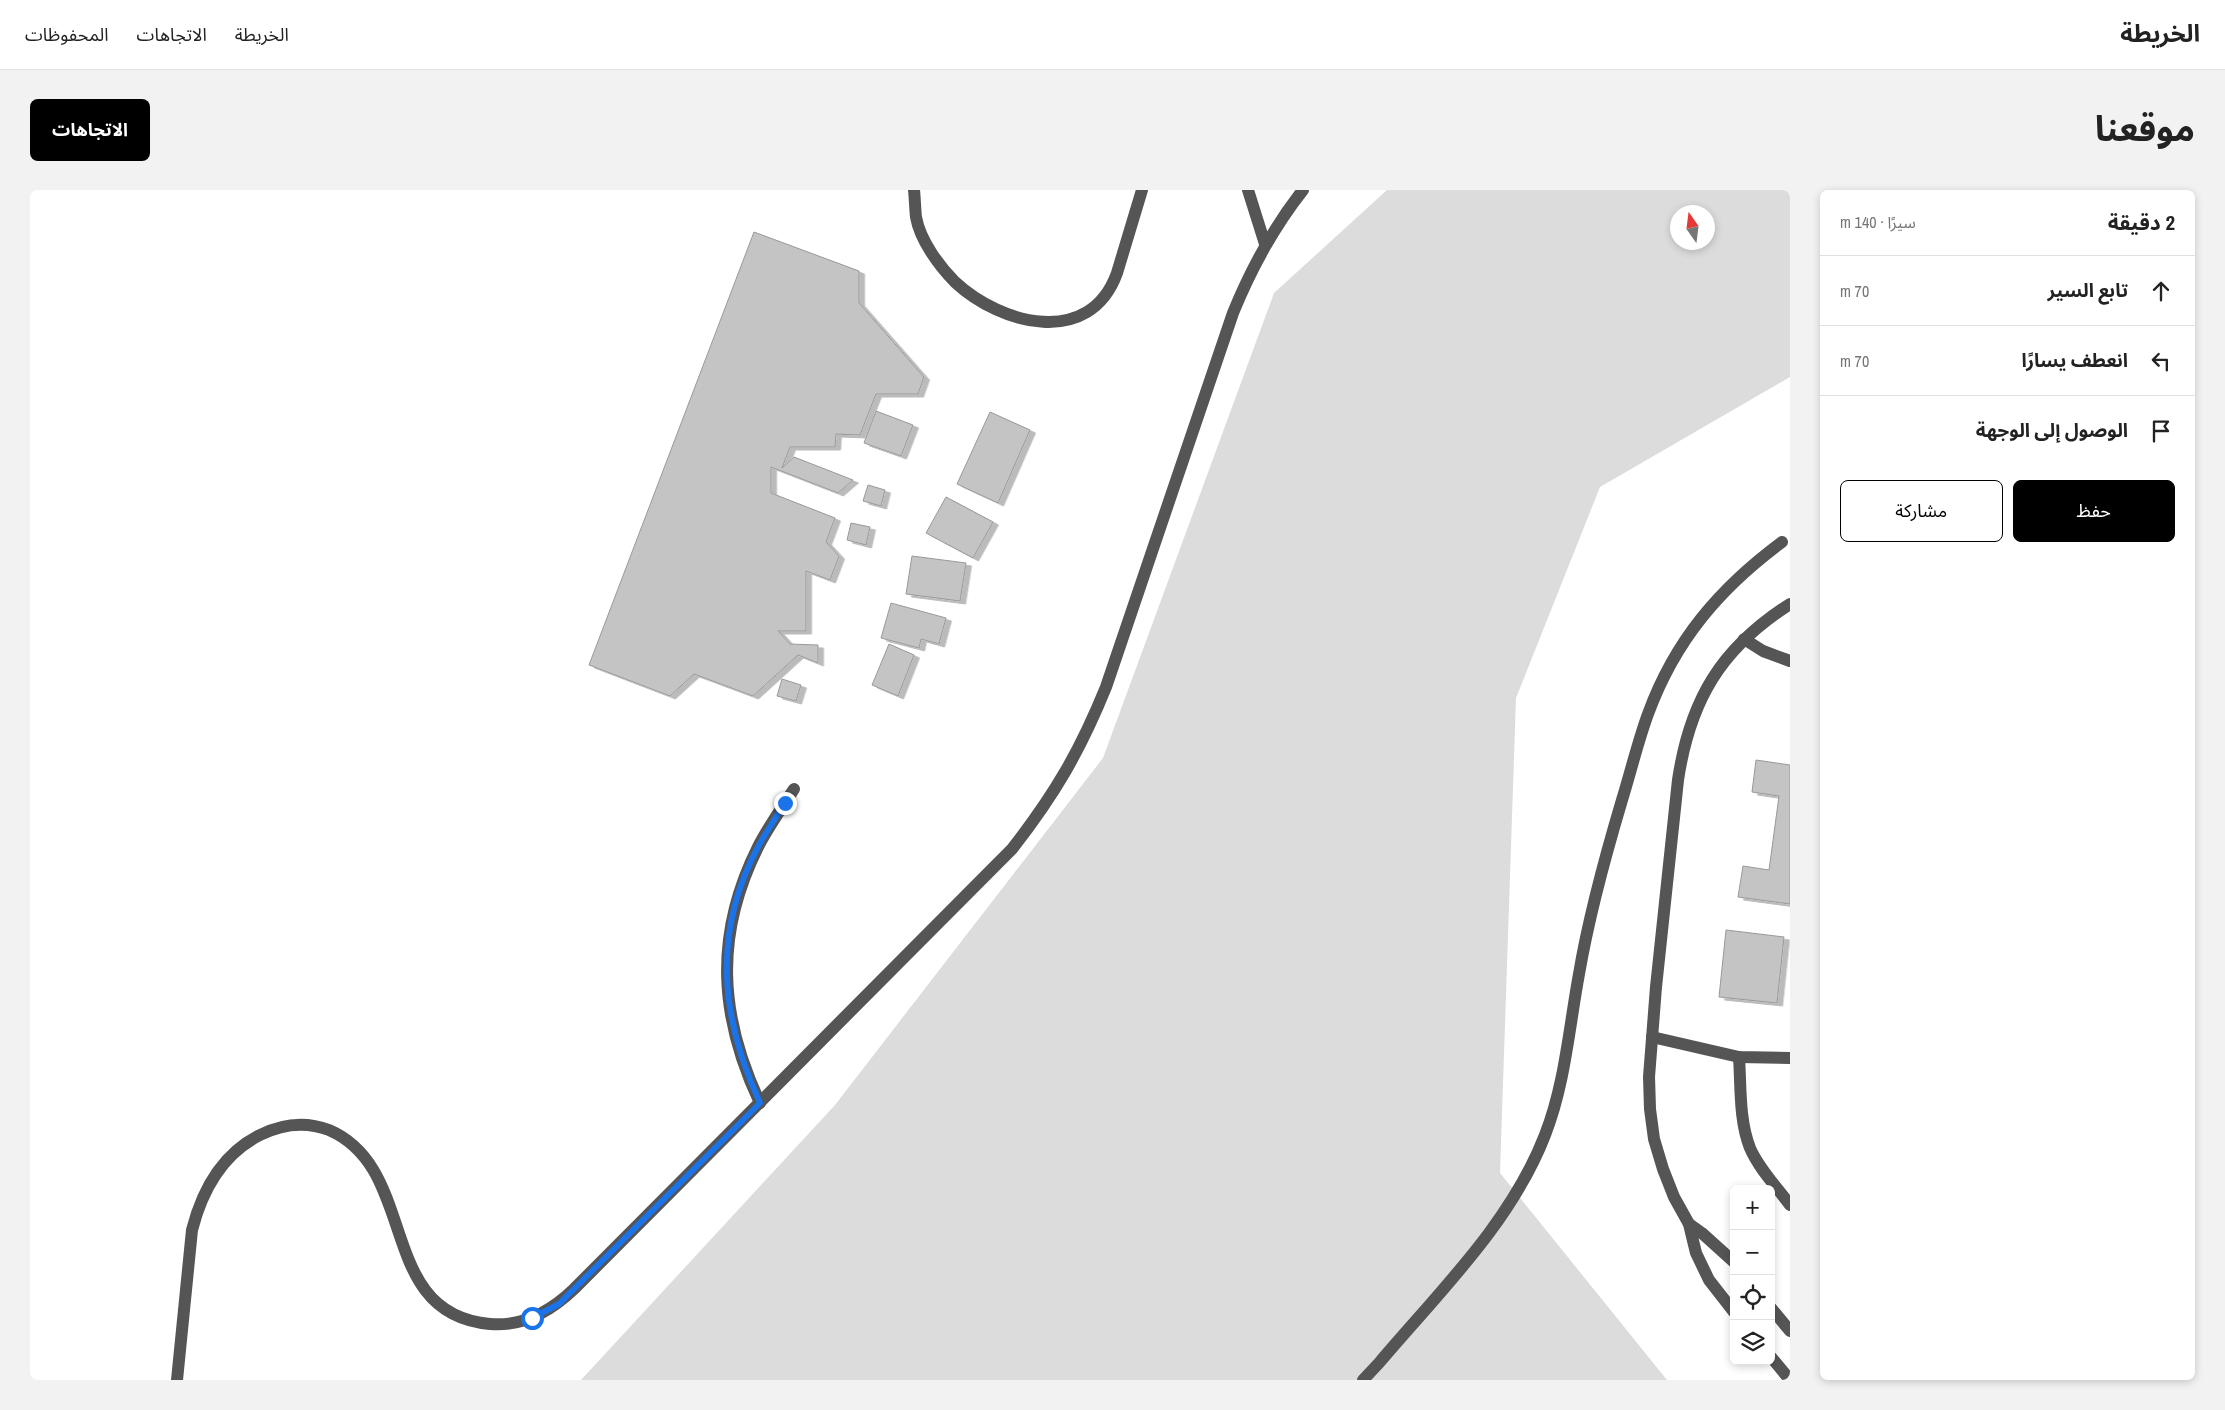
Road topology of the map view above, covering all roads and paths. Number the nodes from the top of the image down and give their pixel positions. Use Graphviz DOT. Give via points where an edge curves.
graph roads {
  1 [pos="914,190"];
  2 [pos="1142,190"];
  3 [pos="1248,190"];
  4 [pos="1303,190"];
  5 [pos="1265,244"];
  6 [pos="1782,542"];
  7 [pos="1790,604"];
  8 [pos="1744,639"];
  9 [pos="1790,662"];
  10 [pos="794,789"];
  11 [pos="1652,1037"];
  12 [pos="1739,1057"];
  13 [pos="1790,1058"];
  14 [pos="760,1103"];
  15 [pos="1790,1205"];
  16 [pos="1689,1224"];
  17 [pos="1730,1258"];
  18 [pos="1730,1307"];
  19 [pos="1775,1313"];
  20 [pos="1790,1332"];
  21 [pos="1775,1362"];
  22 [pos="177,1380"];
  23 [pos="1363,1380"];
  24 [pos="1790,1380"];
  1 -- 2 [label="lane" via="916,219 926,242 955,281 996,309 1016,318 1037,322 1081,316 1104,299 1117,273"];
  3 -- 5 [label="lane"];
  4 -- 5 [label="lane"];
  5 -- 14 [label="lane" via="1233,313 1106,687 1067,772 1012,849"];
  6 -- 23 [label="lane" via="1725,589 1701,617 1662,680 1647,716 1593,906 1555,1103 1533,1163 1494,1228"];
  7 -- 8 [label="lane"];
  8 -- 9 [label="lane"];
  8 -- 11 [label="lane" via="1705,690 1683,748"];
  10 -- 14 [label="lane" via="746,873 730,930 727,960 730,1019 740,1057"];
  11 -- 12 [label="lane"];
  11 -- 16 [label="lane" via="1649,1077 1654,1139 1674,1197"];
  12 -- 13 [label="lane"];
  12 -- 15 [label="lane" via="1743,1124 1748,1143 1758,1163"];
  14 -- 22 [label="lane" via="559,1304 522,1322 501,1325 463,1318 431,1298 410,1267 377,1175 355,1145 320,1127 300,1124 279,1126 237,1151 220,1168 198,1208 192,1230"];
  16 -- 17 [label="lane"];
  16 -- 18 [label="lane" via="1702,1266"];
  19 -- 20 [label="lane"];
  21 -- 24 [label="lane"];
}
